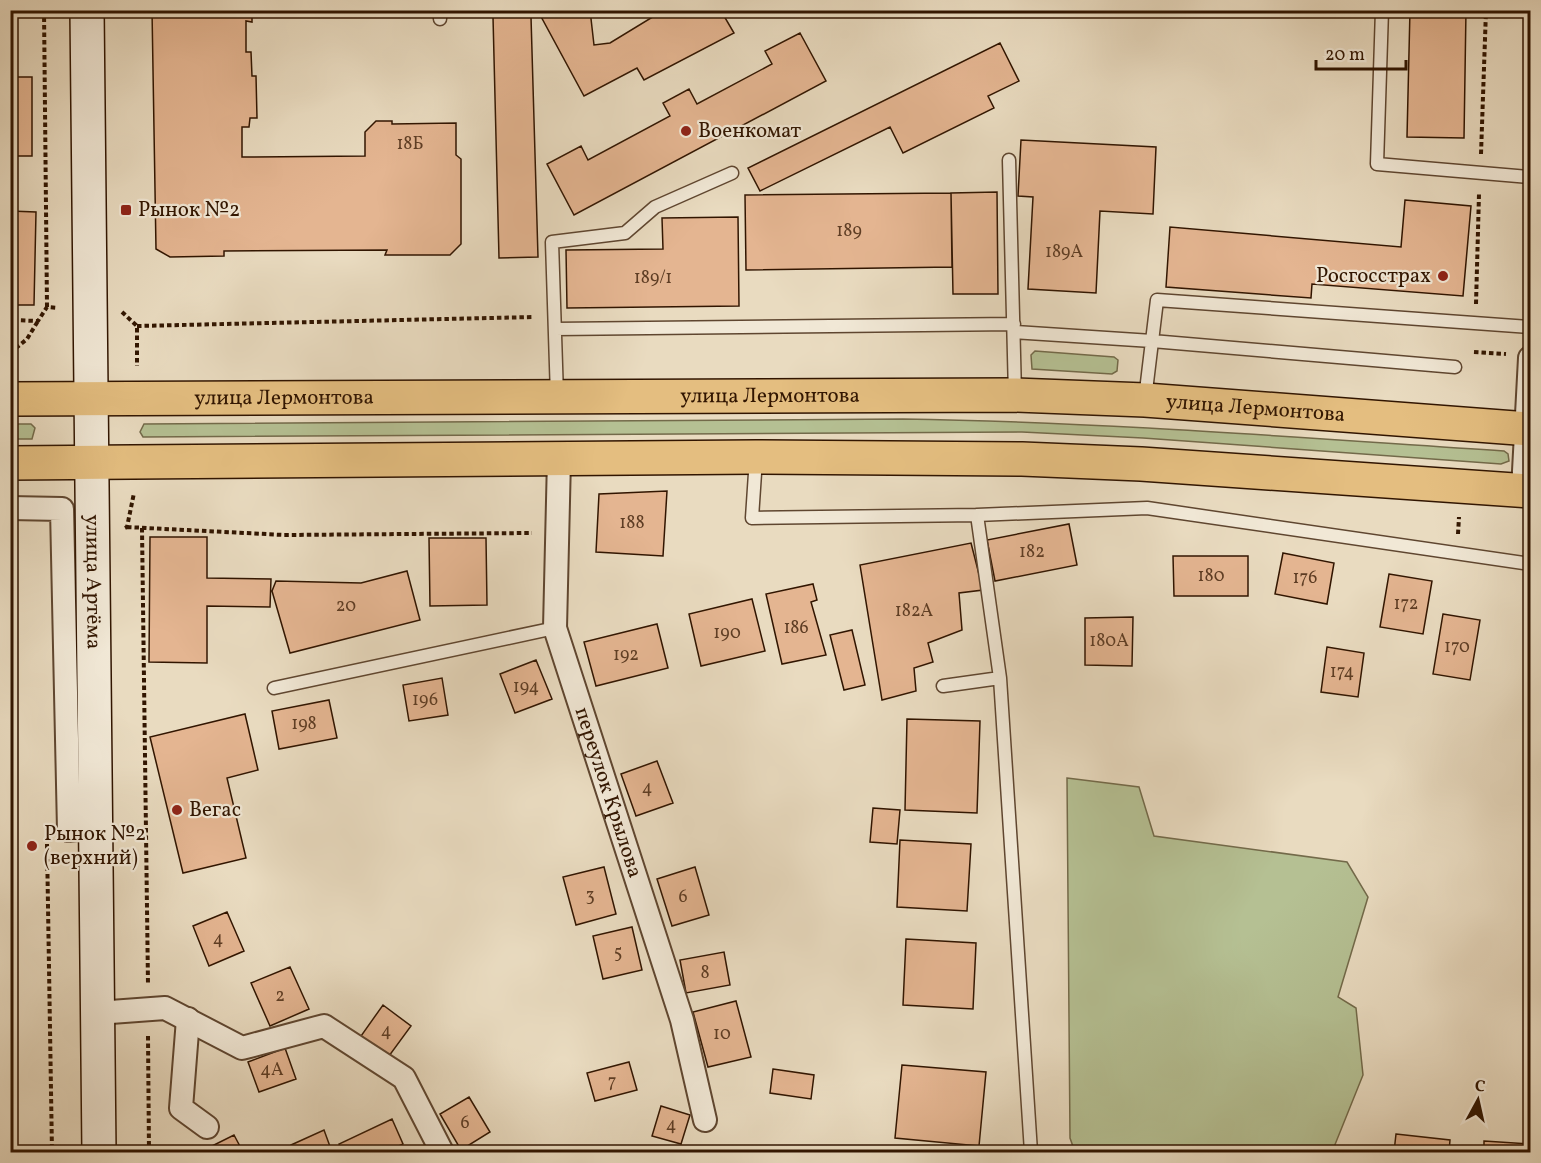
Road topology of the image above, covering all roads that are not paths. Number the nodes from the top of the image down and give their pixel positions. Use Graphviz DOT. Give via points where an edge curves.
graph roads {
  1 [pos="87,10"];
  2 [pos="1382,10"];
  3 [pos="1009,160"];
  4 [pos="732,173"];
  5 [pos="1530,177"];
  6 [pos="1530,327"];
  7 [pos="1014,328"];
  8 [pos="555,329"];
  9 [pos="1152,341"];
  10 [pos="1530,358"];
  11 [pos="1455,368"];
  12 [pos="1015,395"];
  13 [pos="557,397"];
  14 [pos="92,398"];
  15 [pos="10,399"];
  16 [pos="1145,400"];
  17 [pos="1528,429"];
  18 [pos="756,457"];
  19 [pos="559,459"];
  20 [pos="92,462"];
  21 [pos="10,463"];
  22 [pos="1527,491"];
  23 [pos="10,508"];
  24 [pos="977,515"];
  25 [pos="1530,564"];
  26 [pos="555,628"];
  27 [pos="1000,678"];
  28 [pos="943,686"];
  29 [pos="274,688"];
  30 [pos="95,827"];
  31 [pos="97,1013"];
  32 [pos="188,1019"];
  33 [pos="705,1120"];
  34 [pos="207,1127"];
  35 [pos="99,1152"];
  36 [pos="442,1152"];
  37 [pos="1030,1152"];
  1 -- 14 [label="main road, улица Артёма"];
  2 -- 5 [label="lane" via="1377,164"];
  3 -- 7 [label="lane"];
  4 -- 8 [label="lane" via="655,207 625,233 552,242"];
  6 -- 9 [label="lane" via="1157,300"];
  7 -- 8 [label="lane"];
  7 -- 9 [label="lane"];
  7 -- 12 [label="lane"];
  8 -- 13 [label="lane"];
  9 -- 11 [label="lane"];
  9 -- 16 [label="lane"];
  10 -- 17 [label="street"];
  12 -- 13 [label="main road, улица Лермонтова"];
  12 -- 16 [label="main road, улица Лермонтова"];
  13 -- 14 [label="main road, улица Лермонтова"];
  14 -- 15 [label="main road, улица Лермонтова"];
  14 -- 20 [label="main road, улица Артёма"];
  16 -- 17 [label="main road, улица Лермонтова"];
  17 -- 22 [label="street"];
  18 -- 19 [label="main road"];
  18 -- 22 [label="main road" via="1034,459"];
  18 -- 24 [label="lane" via="752,518"];
  19 -- 20 [label="main road"];
  19 -- 26 [label="street, переулок Крылова"];
  20 -- 21 [label="main road"];
  20 -- 30 [label="main road, улица Артёма"];
  23 -- 30 [label="street" via="62,508 69,830"];
  24 -- 25 [label="lane" via="1148,508"];
  24 -- 27 [label="lane"];
  26 -- 29 [label="lane"];
  26 -- 33 [label="street, переулок Крылова" via="682,1020"];
  27 -- 28 [label="lane"];
  27 -- 37 [label="lane"];
  30 -- 31 [label="main road, улица Артёма"];
  31 -- 32 [label="street" via="165,1008"];
  31 -- 35 [label="main road, улица Артёма"];
  32 -- 34 [label="street" via="181,1108"];
  32 -- 36 [label="street" via="242,1048 324,1026 404,1078"];
}
